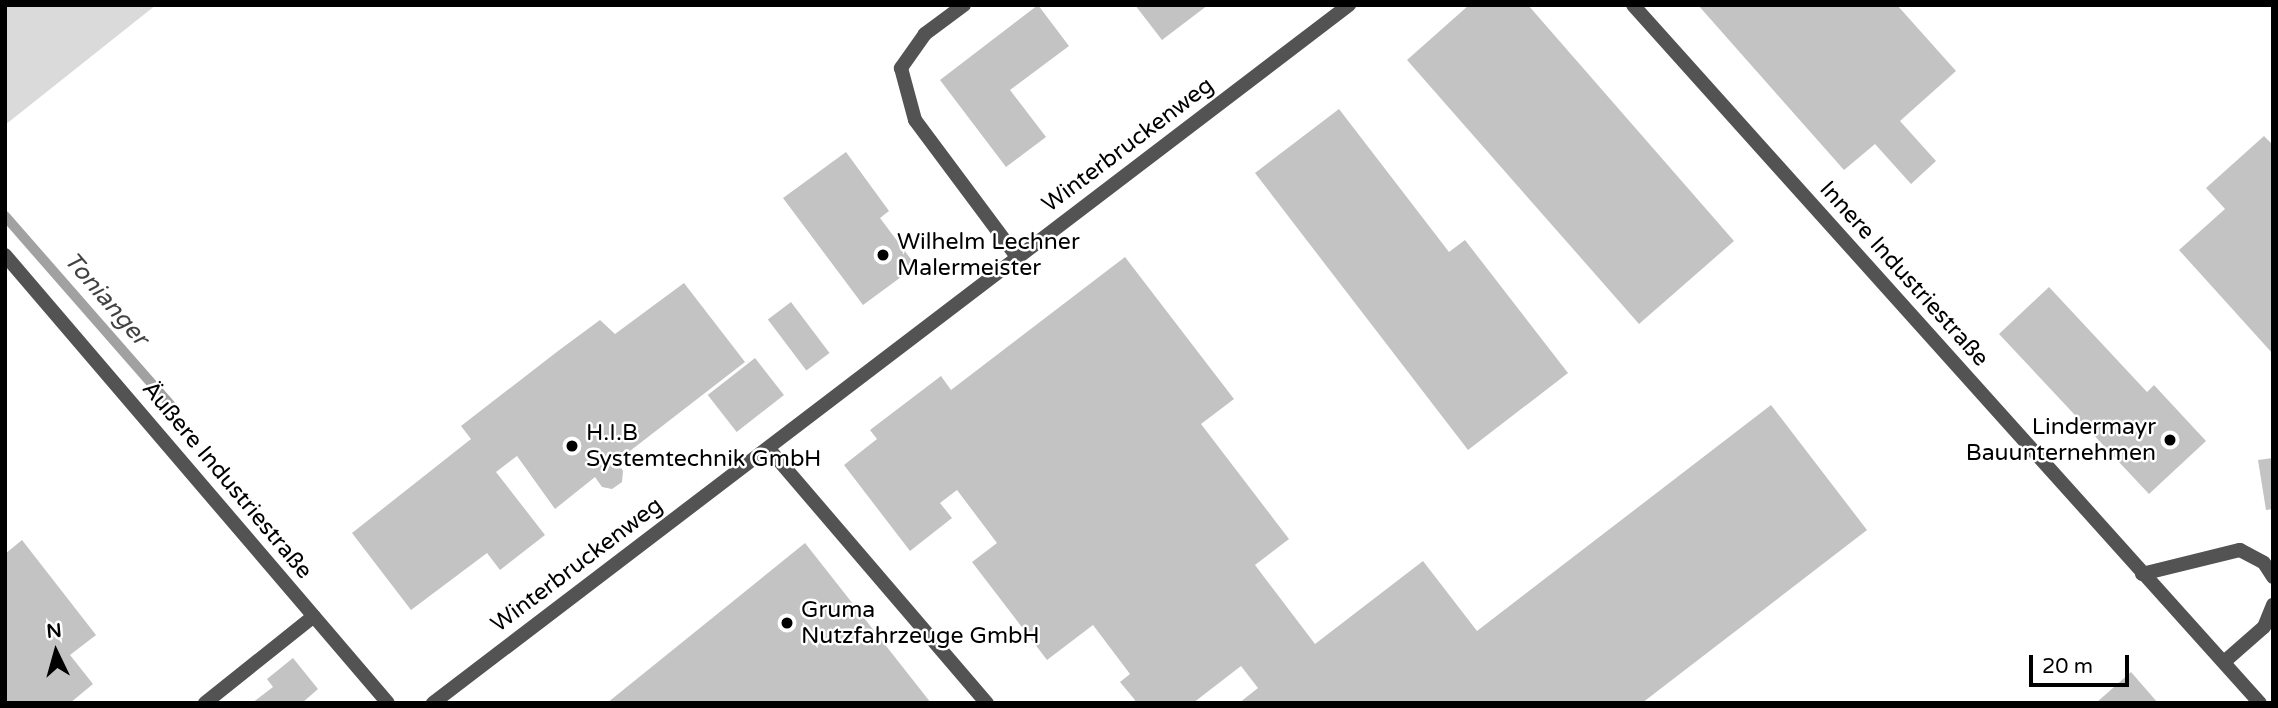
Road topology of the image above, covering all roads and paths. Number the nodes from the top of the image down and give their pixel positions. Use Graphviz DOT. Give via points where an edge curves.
graph roads {
  1 [pos="964,5"];
  2 [pos="1349,5"];
  3 [pos="1633,5"];
  4 [pos="5,255"];
  5 [pos="1018,258"];
  6 [pos="769,449"];
  7 [pos="2142,574"];
  8 [pos="2273,577"];
  9 [pos="2273,605"];
  10 [pos="314,616"];
  11 [pos="2224,662"];
  12 [pos="205,703"];
  13 [pos="388,703"];
  14 [pos="433,703"];
  15 [pos="987,703"];
  16 [pos="2260,703"];
  1 -- 5 [label="street" via="925,34 901,68 915,120"];
  2 -- 5 [label="street, Winterbruckenweg"];
  3 -- 7 [label="street, Innere Industriestraße"];
  4 -- 10 [label="street, Äußere Industriestraße"];
  5 -- 6 [label="street, Winterbruckenweg"];
  6 -- 14 [label="street, Winterbruckenweg"];
  6 -- 15 [label="street"];
  7 -- 8 [label="street" via="2241,550 2264,563"];
  7 -- 11 [label="street, Innere Industriestraße"];
  9 -- 11 [label="street" via="2264,627"];
  10 -- 12 [label="street"];
  10 -- 13 [label="street, Äußere Industriestraße"];
  11 -- 16 [label="street, Innere Industriestraße"];
}
